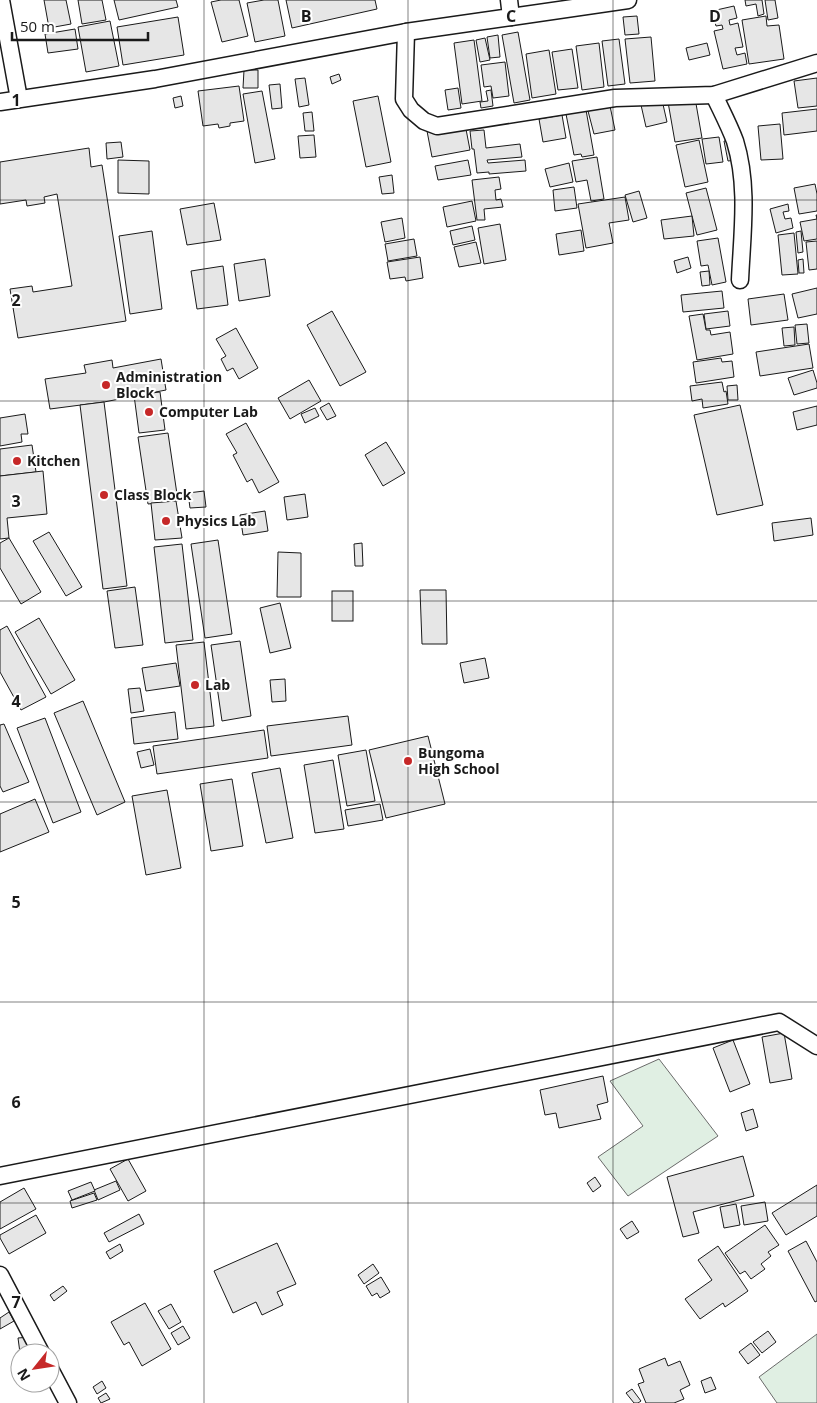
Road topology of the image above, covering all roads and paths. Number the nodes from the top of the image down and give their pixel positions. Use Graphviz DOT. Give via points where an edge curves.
graph roads {
  1 [pos="1,0"];
  2 [pos="509,0"];
  3 [pos="628,0"];
  4 [pos="511,17"];
  5 [pos="406,32"];
  6 [pos="817,63"];
  7 [pos="714,95"];
  8 [pos="19,99"];
  9 [pos="0,102"];
  10 [pos="740,280"];
  11 [pos="817,1046"];
  12 [pos="0,1176"];
  13 [pos="0,1275"];
  14 [pos="36,1343"];
  15 [pos="60,1388"];
  16 [pos="68,1403"];
  1 -- 8 [label="street"];
  2 -- 4 [label="street"];
  3 -- 4 [label="street"];
  4 -- 5 [label="street"];
  5 -- 7 [label="street" via="404,99 424,122 437,126 614,98"];
  5 -- 8 [label="street" via="155,79"];
  6 -- 7 [label="street"];
  7 -- 10 [label="street" via="735,141 743,179"];
  8 -- 9 [label="street"];
  11 -- 12 [label="street" via="779,1022"];
  13 -- 14 [label="street"];
  15 -- 16 [label="street"];
}
